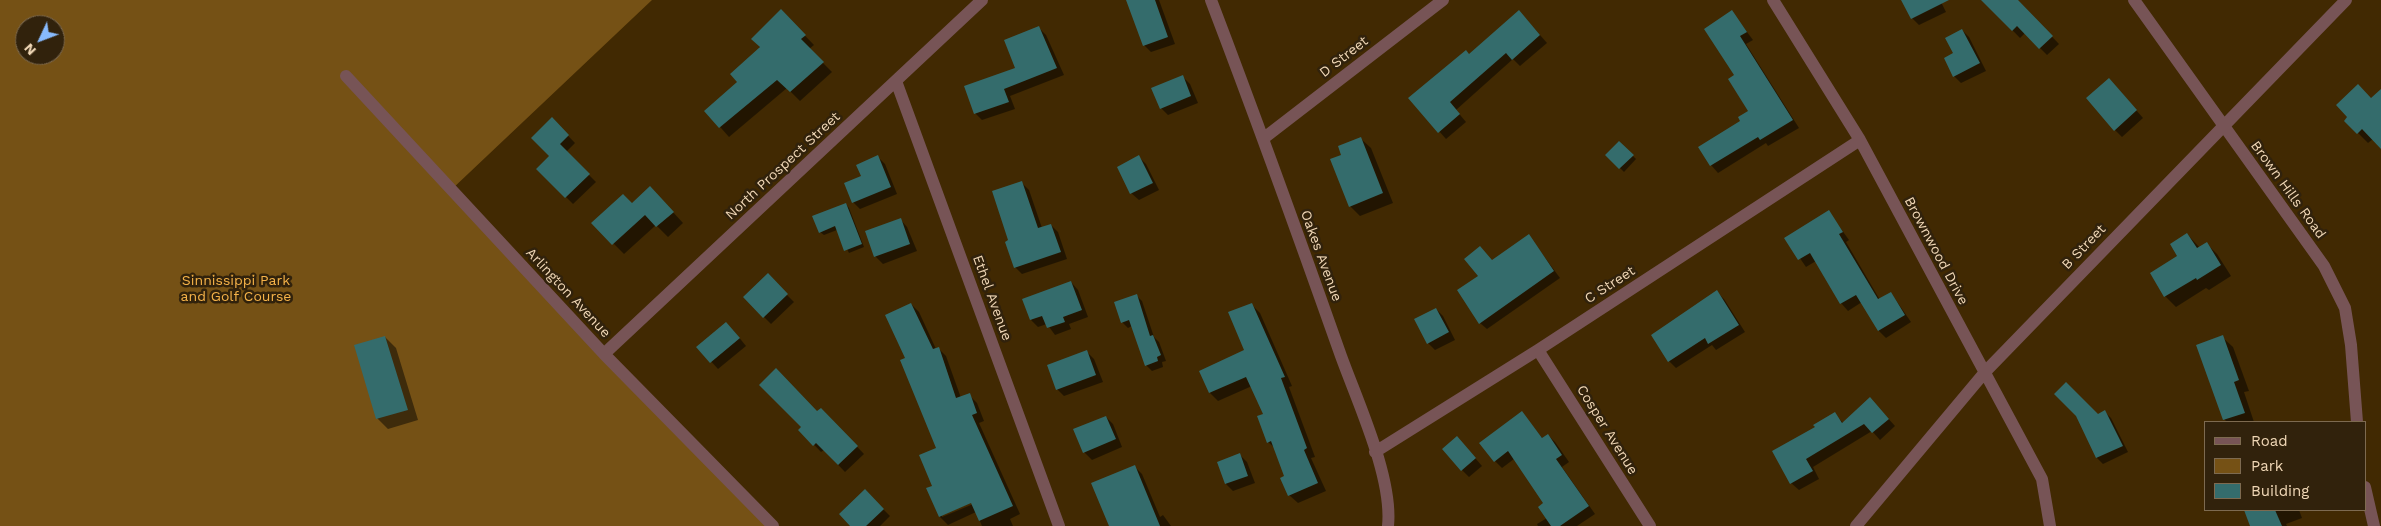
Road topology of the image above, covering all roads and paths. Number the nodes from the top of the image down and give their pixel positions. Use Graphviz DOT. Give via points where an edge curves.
graph roads {
  1 [pos="982,0"];
  2 [pos="1211,0"];
  3 [pos="1443,0"];
  4 [pos="1773,0"];
  5 [pos="2134,0"];
  6 [pos="2346,0"];
  7 [pos="346,76"];
  8 [pos="896,81"];
  9 [pos="2222,125"];
  10 [pos="1264,138"];
  11 [pos="1860,140"];
  12 [pos="1538,350"];
  13 [pos="604,354"];
  14 [pos="1985,372"];
  15 [pos="2357,421"];
  16 [pos="1375,452"];
  17 [pos="2366,490"];
  18 [pos="773,526"];
  19 [pos="1059,526"];
  20 [pos="1388,526"];
  21 [pos="1650,526"];
  22 [pos="1856,526"];
  23 [pos="2050,526"];
  24 [pos="2374,526"];
  1 -- 8 [label="street, North Prospect Street"];
  2 -- 10 [label="street, Oakes Avenue"];
  3 -- 10 [label="street, D Street"];
  4 -- 11 [label="street, Brownwood Drive"];
  5 -- 9 [label="street, Brown Hills Road"];
  6 -- 9 [label="street, B Street"];
  7 -- 13 [label="street, Arlington Avenue"];
  8 -- 13 [label="street, North Prospect Street"];
  8 -- 19 [label="street, Ethel Avenue"];
  9 -- 14 [label="street, B Street"];
  9 -- 15 [label="street, Brown Hills Road" via="2324,266 2345,308"];
  10 -- 16 [label="street, Oakes Avenue"];
  11 -- 12 [label="street, C Street"];
  11 -- 14 [label="street, Brownwood Drive"];
  12 -- 16 [label="street, C Street"];
  12 -- 21 [label="street, Cosper Avenue"];
  13 -- 18 [label="street, Arlington Avenue"];
  14 -- 22 [label="street, B Street"];
  14 -- 23 [label="street, Brownwood Drive" via="2042,479"];
  16 -- 20 [label="street, Oakes Avenue" via="1390,508"];
  17 -- 24 [label="street"];
}
